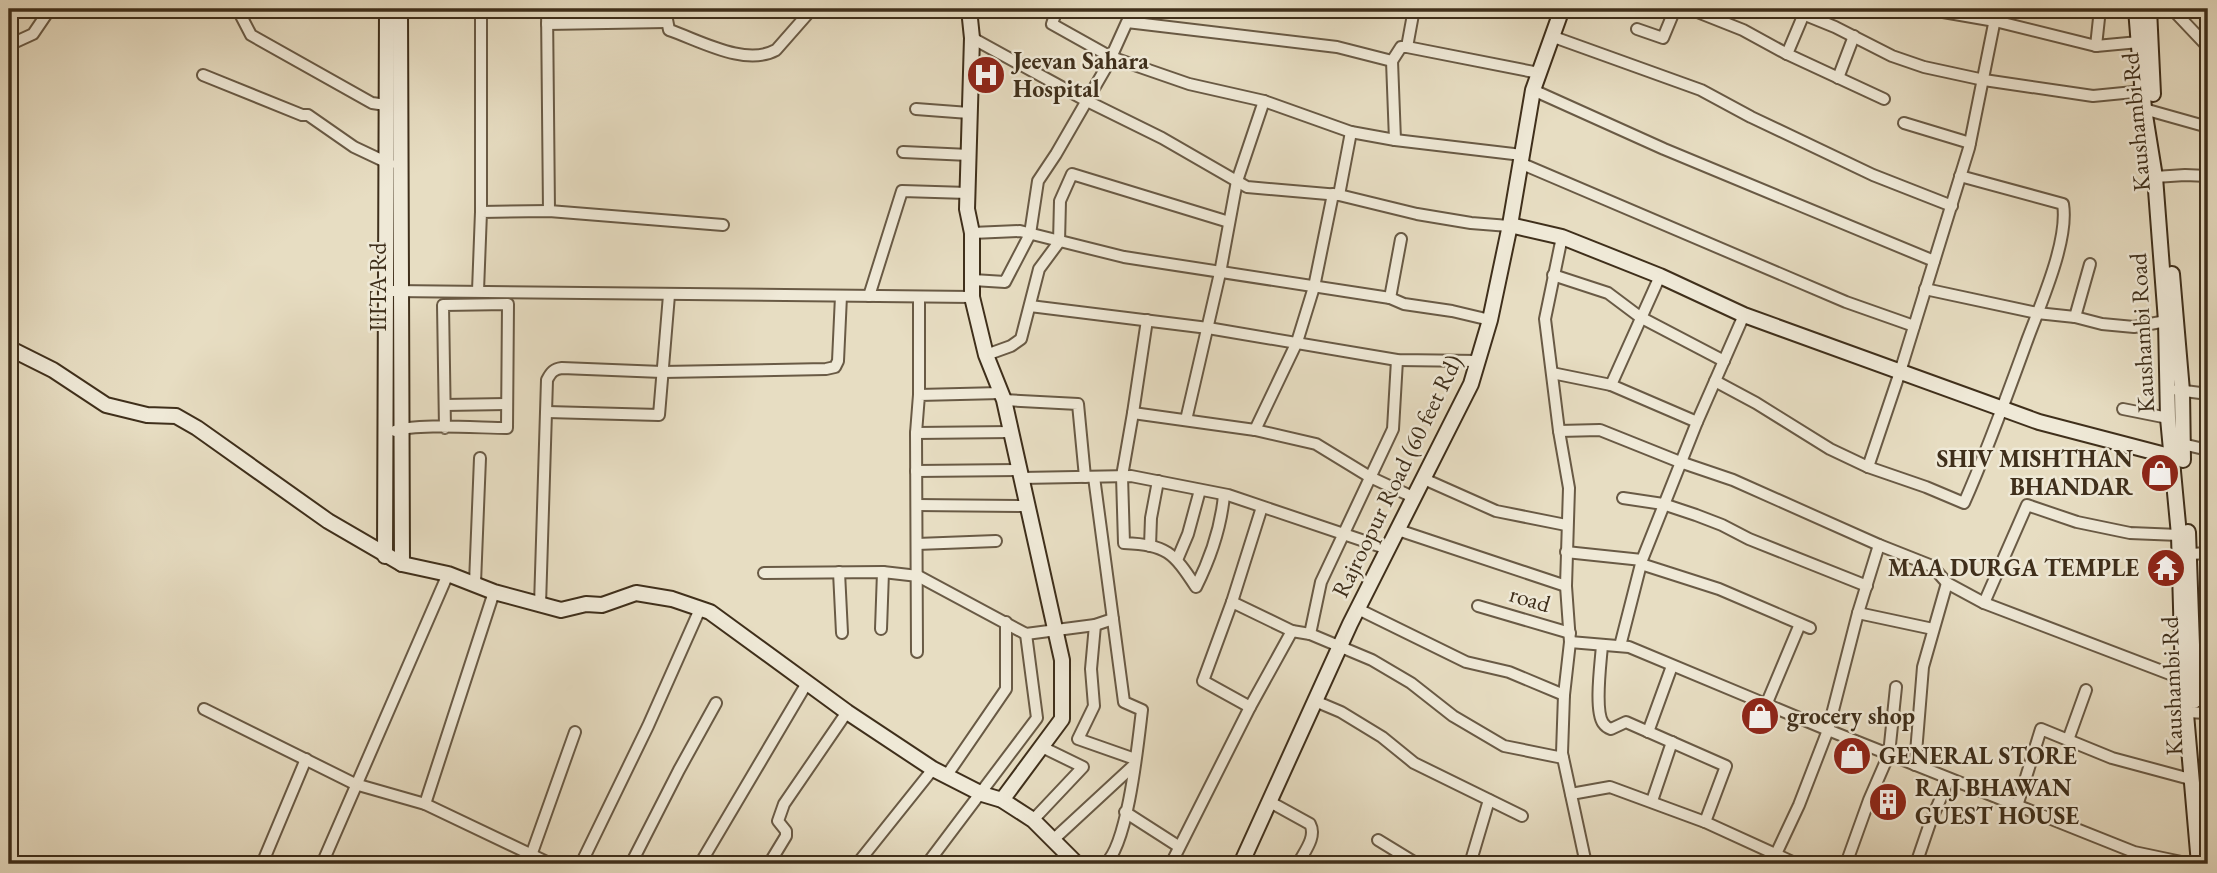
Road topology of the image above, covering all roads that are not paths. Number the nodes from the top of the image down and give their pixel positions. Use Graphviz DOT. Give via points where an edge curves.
graph roads {
  1 [pos="50,9"];
  2 [pos="238,9"];
  3 [pos="387,9"];
  4 [pos="400,9"];
  5 [pos="481,9"];
  6 [pos="547,9"];
  7 [pos="588,9"];
  8 [pos="625,9"];
  9 [pos="665,9"];
  10 [pos="812,9"];
  11 [pos="969,9"];
  12 [pos="1057,9"];
  13 [pos="1414,9"];
  14 [pos="1562,9"];
  15 [pos="1675,9"];
  16 [pos="1690,9"];
  17 [pos="1926,9"];
  18 [pos="1997,9"];
  19 [pos="2100,9"];
  20 [pos="2136,9"];
  21 [pos="2150,9"];
  22 [pos="2172,9"];
  23 [pos="1944,10"];
  24 [pos="1804,12"];
  25 [pos="1994,21"];
  26 [pos="666,22"];
  27 [pos="588,23"];
  28 [pos="626,23"];
  29 [pos="547,24"];
  30 [pos="1637,29"];
  31 [pos="1551,36"];
  32 [pos="1854,36"];
  33 [pos="972,38"];
  34 [pos="2139,42"];
  35 [pos="9,45"];
  36 [pos="2096,46"];
  37 [pos="1407,47"];
  38 [pos="2208,47"];
  39 [pos="1787,54"];
  40 [pos="1111,57"];
  41 [pos="393,61"];
  42 [pos="1392,61"];
  43 [pos="1539,73"];
  44 [pos="203,75"];
  45 [pos="1838,78"];
  46 [pos="1984,80"];
  47 [pos="1533,90"];
  48 [pos="2144,91"];
  49 [pos="1884,99"];
  50 [pos="1087,101"];
  51 [pos="1264,101"];
  52 [pos="386,105"];
  53 [pos="916,109"];
  54 [pos="2149,110"];
  55 [pos="969,113"];
  56 [pos="1905,123"];
  57 [pos="2208,127"];
  58 [pos="1351,132"];
  59 [pos="1395,140"];
  60 [pos="1970,143"];
  61 [pos="903,152"];
  62 [pos="969,155"];
  63 [pos="1521,159"];
  64 [pos="393,164"];
  65 [pos="1960,176"];
  66 [pos="2208,176"];
  67 [pos="2159,177"];
  68 [pos="1237,181"];
  69 [pos="968,193"];
  70 [pos="1336,195"];
  71 [pos="1952,206"];
  72 [pos="549,211"];
  73 [pos="481,212"];
  74 [pos="1228,222"];
  75 [pos="723,225"];
  76 [pos="1510,225"];
  77 [pos="972,233"];
  78 [pos="1030,234"];
  79 [pos="1562,237"];
  80 [pos="1401,239"];
  81 [pos="1059,242"];
  82 [pos="1934,261"];
  83 [pos="2090,264"];
  84 [pos="1220,273"];
  85 [pos="1553,275"];
  86 [pos="1660,276"];
  87 [pos="973,280"];
  88 [pos="1314,287"];
  89 [pos="1925,289"];
  90 [pos="393,291"];
  91 [pos="478,291"];
  92 [pos="669,295"];
  93 [pos="841,296"];
  94 [pos="869,296"];
  95 [pos="919,297"];
  96 [pos="972,298"];
  97 [pos="1390,298"];
  98 [pos="1030,306"];
  99 [pos="2037,313"];
  100 [pos="1744,315"];
  101 [pos="1640,317"];
  102 [pos="2075,317"];
  103 [pos="1147,320"];
  104 [pos="1490,320"];
  105 [pos="2166,321"];
  106 [pos="1914,326"];
  107 [pos="1208,328"];
  108 [pos="1297,342"];
  109 [pos="9,348"];
  110 [pos="986,355"];
  111 [pos="1397,360"];
  112 [pos="1479,361"];
  113 [pos="1724,361"];
  114 [pos="662,372"];
  115 [pos="1900,372"];
  116 [pos="1552,373"];
  117 [pos="1715,381"];
  118 [pos="1611,385"];
  119 [pos="2175,390"];
  120 [pos="2208,394"];
  121 [pos="919,396"];
  122 [pos="1003,396"];
  123 [pos="506,404"];
  124 [pos="444,405"];
  125 [pos="2002,409"];
  126 [pos="2123,409"];
  127 [pos="547,412"];
  128 [pos="1133,412"];
  129 [pos="2168,418"];
  130 [pos="1186,420"];
  131 [pos="1696,422"];
  132 [pos="403,428"];
  133 [pos="445,428"];
  134 [pos="1255,430"];
  135 [pos="1559,431"];
  136 [pos="1012,432"];
  137 [pos="916,433"];
  138 [pos="386,435"];
  139 [pos="2176,443"];
  140 [pos="2208,450"];
  141 [pos="2173,457"];
  142 [pos="480,458"];
  143 [pos="1680,462"];
  144 [pos="1868,467"];
  145 [pos="916,471"];
  146 [pos="1021,474"];
  147 [pos="1122,476"];
  148 [pos="1089,477"];
  149 [pos="1370,477"];
  150 [pos="1424,479"];
  151 [pos="1158,481"];
  152 [pos="1200,490"];
  153 [pos="1224,495"];
  154 [pos="1415,498"];
  155 [pos="1623,498"];
  156 [pos="1663,503"];
  157 [pos="917,505"];
  158 [pos="1027,506"];
  159 [pos="1262,507"];
  160 [pos="1566,525"];
  161 [pos="1398,530"];
  162 [pos="1343,534"];
  163 [pos="2179,536"];
  164 [pos="996,541"];
  165 [pos="917,544"];
  166 [pos="1880,545"];
  167 [pos="1150,546"];
  168 [pos="1388,550"];
  169 [pos="1566,552"];
  170 [pos="2208,552"];
  171 [pos="2190,554"];
  172 [pos="385,556"];
  173 [pos="1177,560"];
  174 [pos="1641,562"];
  175 [pos="402,564"];
  176 [pos="839,572"];
  177 [pos="883,572"];
  178 [pos="447,573"];
  179 [pos="764,573"];
  180 [pos="918,576"];
  181 [pos="475,583"];
  182 [pos="1947,583"];
  183 [pos="1566,586"];
  184 [pos="1867,586"];
  185 [pos="494,593"];
  186 [pos="1232,602"];
  187 [pos="1984,603"];
  188 [pos="540,605"];
  189 [pos="1478,606"];
  190 [pos="700,609"];
  191 [pos="1358,609"];
  192 [pos="1858,613"];
  193 [pos="1113,619"];
  194 [pos="1006,622"];
  195 [pos="1095,625"];
  196 [pos="881,629"];
  197 [pos="1055,629"];
  198 [pos="1933,629"];
  199 [pos="1292,631"];
  200 [pos="842,633"];
  201 [pos="1310,634"];
  202 [pos="1026,635"];
  203 [pos="1570,638"];
  204 [pos="1602,645"];
  205 [pos="1340,646"];
  206 [pos="1620,646"];
  207 [pos="917,652"];
  208 [pos="1672,666"];
  209 [pos="2183,679"];
  210 [pos="807,683"];
  211 [pos="1896,687"];
  212 [pos="2086,690"];
  213 [pos="1564,695"];
  214 [pos="1315,701"];
  215 [pos="716,703"];
  216 [pos="1766,705"];
  217 [pos="1250,707"];
  218 [pos="204,709"];
  219 [pos="847,712"];
  220 [pos="2196,713"];
  221 [pos="1828,730"];
  222 [pos="575,732"];
  223 [pos="1648,732"];
  224 [pos="2067,740"];
  225 [pos="1672,742"];
  226 [pos="1042,747"];
  227 [pos="1889,754"];
  228 [pos="1563,758"];
  229 [pos="306,759"];
  230 [pos="1135,762"];
  231 [pos="1915,765"];
  232 [pos="933,769"];
  233 [pos="947,775"];
  234 [pos="1949,779"];
  235 [pos="2190,779"];
  236 [pos="355,784"];
  237 [pos="982,794"];
  238 [pos="1571,794"];
  239 [pos="1002,800"];
  240 [pos="1489,800"];
  241 [pos="1652,801"];
  242 [pos="1270,802"];
  243 [pos="425,804"];
  244 [pos="2017,806"];
  245 [pos="2205,808"];
  246 [pos="1125,812"];
  247 [pos="1522,816"];
  248 [pos="1033,820"];
  249 [pos="1705,822"];
  250 [pos="1054,839"];
  251 [pos="1378,840"];
  252 [pos="1178,846"];
  253 [pos="1776,854"];
  254 [pos="2208,859"];
  255 [pos="530,861"];
  256 [pos="933,862"];
  257 [pos="1585,863"];
  258 [pos="261,864"];
  259 [pos="321,864"];
  260 [pos="551,864"];
  261 [pos="581,864"];
  262 [pos="631,864"];
  263 [pos="700,864"];
  264 [pos="769,864"];
  265 [pos="857,864"];
  266 [pos="1077,864"];
  267 [pos="1104,864"];
  268 [pos="1171,864"];
  269 [pos="1241,864"];
  270 [pos="1298,864"];
  271 [pos="1422,864"];
  272 [pos="1470,864"];
  273 [pos="1602,864"];
  274 [pos="1797,864"];
  275 [pos="1846,864"];
  276 [pos="1916,864"];
  277 [pos="2191,864"];
  278 [pos="2199,864"];
  1 -- 35 [label="street" via="33,34"];
  2 -- 52 [label="street" via="251,35 372,103"];
  3 -- 41 [label="street, IIITA Rd"];
  4 -- 41 [label="street, IIITA Rd"];
  5 -- 73 [label="street"];
  6 -- 29 [label="street"];
  7 -- 27 [label="street"];
  8 -- 28 [label="street"];
  9 -- 26 [label="street"];
  10 -- 26 [label="street" via="768,55 737,54 669,30"];
  11 -- 33 [label="street"];
  12 -- 40 [label="street" via="1052,24"];
  13 -- 37 [label="street"];
  14 -- 31 [label="street, Rajroopur Road (60 feet Rd)"];
  15 -- 30 [label="street" via="1664,38"];
  16 -- 39 [label="street"];
  17 -- 23 [label="street"];
  18 -- 25 [label="street"];
  19 -- 36 [label="street"];
  20 -- 34 [label="street, Kaushambi Road"];
  21 -- 54 [label="street, Kaushambi Rd"];
  22 -- 38 [label="street"];
  23 -- 25 [label="street"];
  24 -- 32 [label="street"];
  24 -- 39 [label="street"];
  25 -- 36 [label="street"];
  25 -- 46 [label="street"];
  26 -- 28 [label="street"];
  27 -- 28 [label="street"];
  27 -- 29 [label="street"];
  29 -- 72 [label="street"];
  31 -- 43 [label="street, Rajroopur Road (60 feet Rd)"];
  31 -- 71 [label="street" via="1701,90 1873,175"];
  32 -- 45 [label="street"];
  32 -- 46 [label="street" via="1924,67"];
  33 -- 50 [label="street"];
  33 -- 55 [label="street"];
  34 -- 36 [label="street"];
  34 -- 48 [label="street, Kaushambi Road"];
  37 -- 42 [label="street" via="1401,47"];
  37 -- 43 [label="street"];
  39 -- 45 [label="street"];
  40 -- 42 [label="street" via="1127,22 1337,47"];
  40 -- 50 [label="street"];
  40 -- 51 [label="street" via="1189,84"];
  41 -- 52 [label="street, IIITA Rd"];
  41 -- 64 [label="street, IIITA Rd"];
  42 -- 59 [label="street"];
  43 -- 47 [label="street, Rajroopur Road (60 feet Rd)"];
  44 -- 64 [label="street" via="308,115 354,147"];
  45 -- 49 [label="street"];
  46 -- 48 [label="street" via="2093,96"];
  46 -- 60 [label="street"];
  47 -- 63 [label="street, Rajroopur Road (60 feet Rd)"];
  47 -- 82 [label="street"];
  48 -- 54 [label="street, Kaushambi Road"];
  50 -- 68 [label="street"];
  50 -- 78 [label="street" via="1038,181"];
  51 -- 58 [label="street"];
  51 -- 68 [label="street"];
  52 -- 64 [label="street, IIITA Rd"];
  53 -- 55 [label="street"];
  54 -- 57 [label="street"];
  54 -- 67 [label="street, Kaushambi Road"];
  55 -- 62 [label="street"];
  56 -- 60 [label="street"];
  58 -- 59 [label="street"];
  58 -- 70 [label="street"];
  59 -- 63 [label="street"];
  60 -- 65 [label="street"];
  61 -- 62 [label="street"];
  62 -- 69 [label="street"];
  63 -- 76 [label="street, Rajroopur Road (60 feet Rd)"];
  63 -- 106 [label="street" via="1846,302"];
  64 -- 90 [label="street, IIITA Rd"];
  65 -- 71 [label="street"];
  65 -- 99 [label="street" via="2063,204 2062,233"];
  66 -- 67 [label="street"];
  67 -- 105 [label="street, Kaushambi Road"];
  67 -- 119 [label="street, Kaushambi Rd"];
  68 -- 70 [label="street" via="1247,187"];
  68 -- 74 [label="street"];
  69 -- 77 [label="street"];
  69 -- 94 [label="street" via="902,191"];
  70 -- 76 [label="street" via="1471,223"];
  70 -- 88 [label="street"];
  71 -- 82 [label="street"];
  72 -- 73 [label="street"];
  72 -- 75 [label="street"];
  73 -- 91 [label="street"];
  74 -- 81 [label="street" via="1072,174 1060,201"];
  74 -- 84 [label="street"];
  76 -- 79 [label="street"];
  76 -- 104 [label="street, Rajroopur Road (60 feet Rd)"];
  77 -- 78 [label="street"];
  77 -- 87 [label="street"];
  78 -- 81 [label="street"];
  78 -- 87 [label="street" via="1005,282"];
  79 -- 85 [label="street"];
  79 -- 86 [label="street"];
  80 -- 97 [label="street"];
  81 -- 84 [label="street"];
  81 -- 98 [label="street" via="1039,269"];
  82 -- 89 [label="street"];
  83 -- 102 [label="street"];
  84 -- 88 [label="street"];
  84 -- 107 [label="street"];
  85 -- 101 [label="street" via="1608,293"];
  85 -- 116 [label="street" via="1545,319"];
  86 -- 100 [label="street"];
  86 -- 101 [label="street"];
  87 -- 96 [label="street"];
  88 -- 97 [label="street"];
  88 -- 108 [label="street"];
  89 -- 99 [label="street"];
  89 -- 106 [label="street"];
  90 -- 91 [label="street"];
  90 -- 132 [label="street, IIITA Rd"];
  90 -- 138 [label="street, IIITA Rd"];
  91 -- 92 [label="street"];
  92 -- 93 [label="street"];
  92 -- 114 [label="street"];
  93 -- 94 [label="street"];
  93 -- 114 [label="street" via="835,367"];
  94 -- 95 [label="street"];
  95 -- 96 [label="street"];
  95 -- 121 [label="street"];
  96 -- 110 [label="street"];
  97 -- 104 [label="street"];
  98 -- 103 [label="street"];
  98 -- 110 [label="street" via="1021,339"];
  99 -- 102 [label="street"];
  99 -- 125 [label="street"];
  100 -- 113 [label="street"];
  100 -- 115 [label="street"];
  101 -- 113 [label="street"];
  101 -- 118 [label="street"];
  102 -- 105 [label="street" via="2134,327"];
  103 -- 107 [label="street"];
  103 -- 128 [label="street"];
  104 -- 112 [label="street, Rajroopur Road (60 feet Rd)"];
  105 -- 119 [label="street, Kaushambi Road"];
  106 -- 115 [label="street"];
  107 -- 108 [label="street"];
  107 -- 130 [label="street"];
  108 -- 111 [label="street"];
  108 -- 134 [label="street"];
  109 -- 172 [label="street" via="106,405 147,415 176,416"];
  110 -- 122 [label="street"];
  111 -- 112 [label="street"];
  111 -- 149 [label="street" via="1393,429"];
  112 -- 150 [label="street, Rajroopur Road (60 feet Rd)"];
  113 -- 117 [label="street"];
  114 -- 127 [label="street" via="555,369 547,380"];
  114 -- 127 [label="street" via="659,415"];
  115 -- 125 [label="street"];
  115 -- 144 [label="street"];
  116 -- 118 [label="street"];
  116 -- 135 [label="street"];
  117 -- 131 [label="street"];
  117 -- 144 [label="street"];
  118 -- 131 [label="street"];
  119 -- 120 [label="street"];
  119 -- 129 [label="street, Kaushambi Road"];
  119 -- 139 [label="street, Kaushambi Rd"];
  121 -- 122 [label="street"];
  121 -- 137 [label="street"];
  122 -- 136 [label="street"];
  122 -- 148 [label="street" via="1078,404"];
  123 -- 124 [label="street"];
  123 -- 124 [label="street" via="508,304 443,305"];
  123 -- 133 [label="street" via="507,428"];
  124 -- 133 [label="street"];
  125 -- 141 [label="street"];
  125 -- 144 [label="street" via="1964,503"];
  126 -- 129 [label="street"];
  127 -- 188 [label="street"];
  128 -- 130 [label="street"];
  128 -- 147 [label="street"];
  129 -- 139 [label="street, Kaushambi Road"];
  130 -- 134 [label="street"];
  131 -- 143 [label="street"];
  132 -- 133 [label="street"];
  132 -- 138 [label="street"];
  132 -- 175 [label="street, IIITA Rd"];
  134 -- 149 [label="street" via="1316,444"];
  135 -- 143 [label="street" via="1600,430"];
  135 -- 160 [label="street" via="1569,488"];
  136 -- 137 [label="street"];
  136 -- 146 [label="street"];
  137 -- 145 [label="street"];
  138 -- 172 [label="street, IIITA Rd"];
  139 -- 140 [label="street"];
  139 -- 141 [label="street, Kaushambi Road"];
  139 -- 171 [label="street, Kaushambi Rd"];
  141 -- 163 [label="street, Kaushambi Road"];
  142 -- 181 [label="street"];
  143 -- 156 [label="street"];
  143 -- 166 [label="street" via="1771,495"];
  145 -- 146 [label="street"];
  145 -- 157 [label="street"];
  146 -- 148 [label="street"];
  146 -- 158 [label="street"];
  147 -- 148 [label="street"];
  147 -- 151 [label="street"];
  147 -- 167 [label="street" via="1124,543"];
  148 -- 193 [label="street"];
  149 -- 154 [label="street"];
  149 -- 162 [label="street"];
  150 -- 154 [label="street, Rajroopur Road (60 feet Rd)"];
  150 -- 160 [label="street" via="1496,511"];
  151 -- 152 [label="street"];
  151 -- 167 [label="street"];
  152 -- 153 [label="street"];
  152 -- 173 [label="street"];
  153 -- 159 [label="street"];
  153 -- 173 [label="street" via="1212,554 1196,587"];
  154 -- 161 [label="street, Rajroopur Road (60 feet Rd)"];
  155 -- 156 [label="street"];
  156 -- 174 [label="street"];
  156 -- 184 [label="street"];
  157 -- 158 [label="street"];
  157 -- 165 [label="street"];
  158 -- 197 [label="street"];
  159 -- 162 [label="street"];
  159 -- 186 [label="street"];
  160 -- 169 [label="street"];
  161 -- 168 [label="street, Rajroopur Road (60 feet Rd)"];
  161 -- 183 [label="street"];
  162 -- 168 [label="street"];
  162 -- 201 [label="street" via="1321,582"];
  163 -- 187 [label="street" via="2077,523 2027,505"];
  163 -- 209 [label="street, Kaushambi Road"];
  164 -- 165 [label="street"];
  165 -- 180 [label="street"];
  166 -- 182 [label="street" via="1931,566"];
  166 -- 184 [label="street"];
  167 -- 173 [label="street" via="1166,549"];
  168 -- 191 [label="street, Rajroopur Road (60 feet Rd)"];
  169 -- 174 [label="street"];
  169 -- 183 [label="street"];
  170 -- 171 [label="street"];
  171 -- 220 [label="street, Kaushambi Rd"];
  172 -- 175 [label="street"];
  174 -- 206 [label="street"];
  174 -- 216 [label="street" via="1805,626"];
  175 -- 178 [label="street"];
  176 -- 177 [label="street"];
  176 -- 179 [label="street"];
  176 -- 200 [label="street"];
  177 -- 180 [label="street"];
  177 -- 196 [label="street"];
  178 -- 181 [label="street"];
  178 -- 236 [label="street"];
  180 -- 194 [label="street"];
  180 -- 207 [label="street"];
  181 -- 185 [label="street"];
  182 -- 187 [label="street"];
  182 -- 198 [label="street"];
  183 -- 203 [label="street"];
  184 -- 192 [label="street"];
  185 -- 188 [label="street"];
  185 -- 243 [label="street"];
  186 -- 199 [label="street"];
  186 -- 217 [label="street" via="1203,681"];
  187 -- 209 [label="street"];
  188 -- 190 [label="street" via="562,610 586,604 602,606 636,593"];
  189 -- 203 [label="street, road"];
  190 -- 210 [label="street"];
  190 -- 261 [label="street"];
  191 -- 205 [label="street, Rajroopur Road (60 feet Rd)"];
  191 -- 213 [label="street" via="1466,662 1509,672"];
  192 -- 198 [label="street"];
  192 -- 221 [label="street"];
  193 -- 195 [label="street"];
  193 -- 230 [label="street" via="1124,702 1142,710"];
  194 -- 202 [label="street"];
  194 -- 233 [label="street" via="1006,689"];
  195 -- 197 [label="street"];
  195 -- 230 [label="street" via="1094,706 1078,739"];
  197 -- 202 [label="street"];
  197 -- 226 [label="street" via="1062,660 1062,719"];
  198 -- 231 [label="street" via="1923,667"];
  199 -- 201 [label="street"];
  199 -- 217 [label="street"];
  201 -- 205 [label="street"];
  202 -- 237 [label="street" via="1037,718"];
  203 -- 204 [label="street, road"];
  203 -- 213 [label="street"];
  204 -- 206 [label="street, road"];
  204 -- 223 [label="street" via="1601,720 1611,729 1626,722"];
  205 -- 214 [label="street, Rajroopur Road (60 feet Rd)"];
  205 -- 228 [label="street" via="1372,660 1504,746"];
  206 -- 208 [label="street, road"];
  208 -- 216 [label="street, road"];
  208 -- 223 [label="street"];
  209 -- 220 [label="street, Kaushambi Road"];
  210 -- 219 [label="street"];
  210 -- 263 [label="street"];
  211 -- 227 [label="street"];
  212 -- 224 [label="street"];
  213 -- 228 [label="street"];
  214 -- 240 [label="street" via="1382,737 1414,764"];
  214 -- 242 [label="street, Rajroopur Road (60 feet Rd)"];
  215 -- 262 [label="street"];
  216 -- 221 [label="street, road"];
  217 -- 252 [label="street"];
  218 -- 229 [label="street"];
  219 -- 232 [label="street"];
  219 -- 264 [label="street" via="784,804 778,821 786,836"];
  220 -- 235 [label="street, Kaushambi Road"];
  220 -- 245 [label="street, Kaushambi Rd"];
  221 -- 227 [label="street, road"];
  221 -- 253 [label="street"];
  222 -- 255 [label="street"];
  223 -- 225 [label="street"];
  224 -- 235 [label="street" via="2112,758"];
  224 -- 244 [label="street" via="2041,729"];
  225 -- 241 [label="street"];
  225 -- 249 [label="street" via="1726,766"];
  226 -- 239 [label="street"];
  226 -- 248 [label="street" via="1083,767"];
  227 -- 231 [label="street, road"];
  227 -- 275 [label="street"];
  228 -- 238 [label="street"];
  229 -- 236 [label="street"];
  229 -- 258 [label="street"];
  230 -- 246 [label="street"];
  230 -- 250 [label="street"];
  231 -- 234 [label="street, road"];
  232 -- 233 [label="street"];
  232 -- 265 [label="street"];
  233 -- 237 [label="street"];
  234 -- 244 [label="street, road"];
  234 -- 276 [label="street"];
  235 -- 278 [label="street, Kaushambi Road"];
  236 -- 243 [label="street"];
  236 -- 259 [label="street"];
  237 -- 239 [label="street"];
  237 -- 256 [label="street"];
  238 -- 241 [label="street" via="1610,787"];
  238 -- 257 [label="street"];
  239 -- 248 [label="street"];
  240 -- 247 [label="street"];
  240 -- 272 [label="street"];
  241 -- 249 [label="street"];
  242 -- 269 [label="street, Rajroopur Road (60 feet Rd)"];
  242 -- 270 [label="street" via="1313,828"];
  243 -- 255 [label="street"];
  244 -- 277 [label="street, road" via="2134,852"];
  245 -- 254 [label="street, Kaushambi Rd"];
  246 -- 252 [label="street"];
  246 -- 267 [label="street" via="1110,860"];
  248 -- 250 [label="street"];
  249 -- 253 [label="street"];
  250 -- 266 [label="street"];
  251 -- 271 [label="street"];
  252 -- 268 [label="street"];
  253 -- 274 [label="street"];
  255 -- 260 [label="street"];
  257 -- 273 [label="street"];
}
